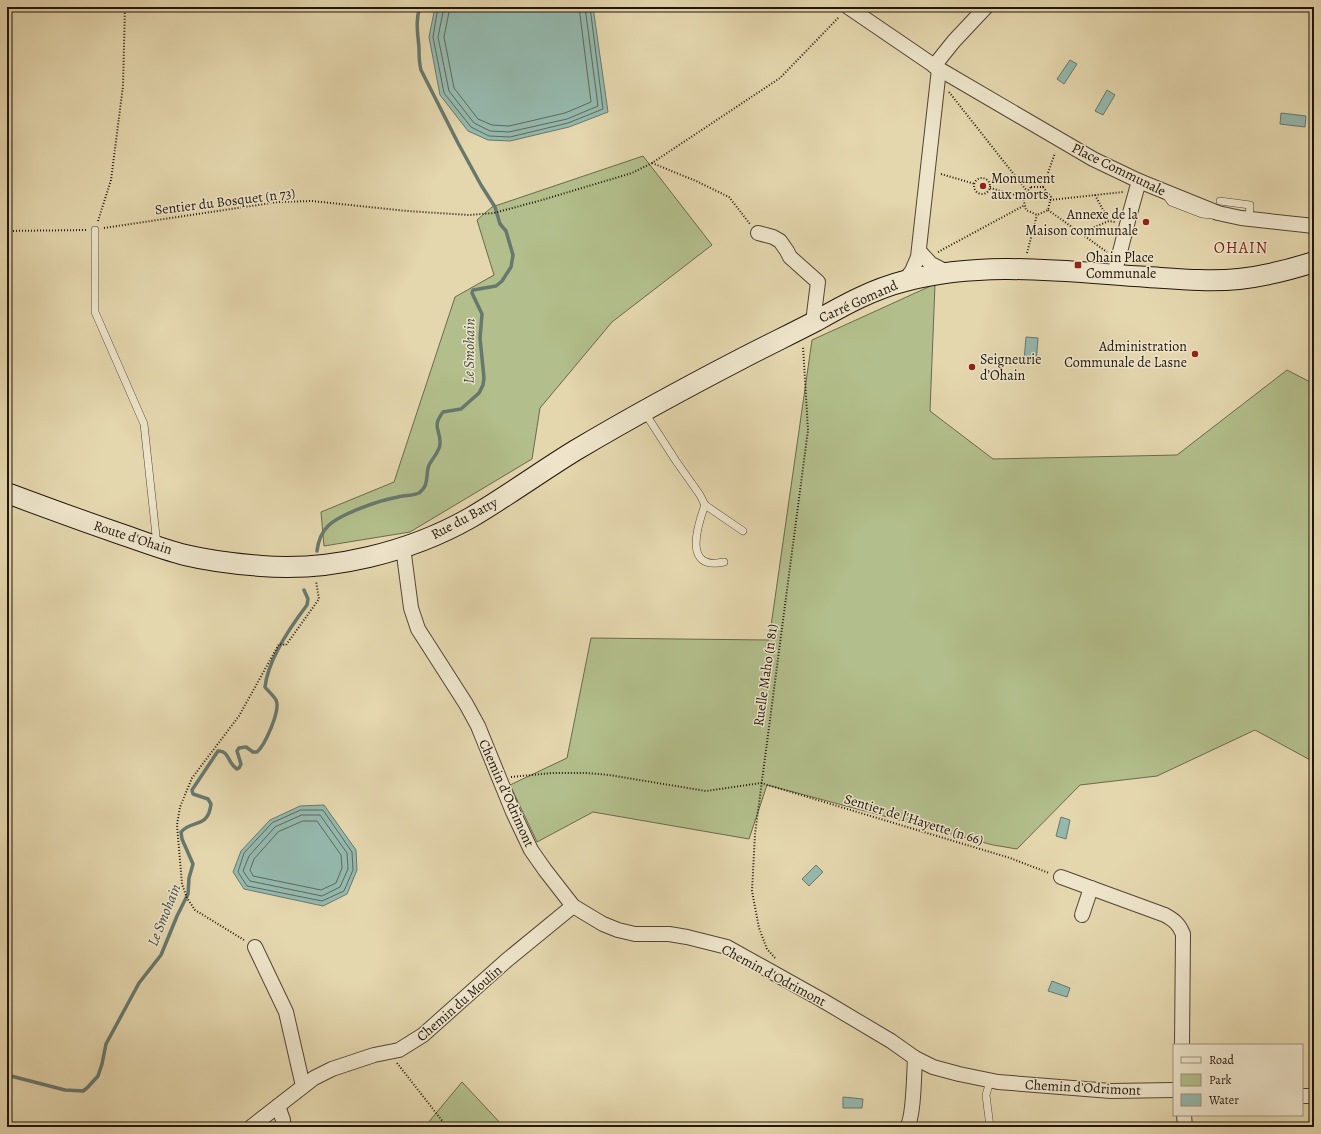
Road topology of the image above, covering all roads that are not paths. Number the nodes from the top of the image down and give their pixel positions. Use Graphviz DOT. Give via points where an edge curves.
graph roads {
  1 [pos="848,7"];
  2 [pos="986,7"];
  3 [pos="937,71"];
  4 [pos="1138,186"];
  5 [pos="1314,226"];
  6 [pos="95,230"];
  7 [pos="758,233"];
  8 [pos="923,256"];
  9 [pos="1306,265"];
  10 [pos="1116,267"];
  11 [pos="947,272"];
  12 [pos="904,281"];
  13 [pos="807,325"];
  14 [pos="767,346"];
  15 [pos="644,411"];
  16 [pos="7,493"];
  17 [pos="705,505"];
  18 [pos="743,531"];
  19 [pos="157,546"];
  20 [pos="403,547"];
  21 [pos="724,562"];
  22 [pos="263,567"];
  23 [pos="1061,877"];
  24 [pos="1091,888"];
  25 [pos="573,906"];
  26 [pos="1082,915"];
  27 [pos="255,946"];
  28 [pos="1182,1044"];
  29 [pos="915,1058"];
  30 [pos="990,1081"];
  31 [pos="303,1086"];
  32 [pos="1173,1090"];
  33 [pos="1303,1096"];
  34 [pos="1314,1096"];
  35 [pos="278,1106"];
  36 [pos="1184,1116"];
  37 [pos="251,1127"];
  38 [pos="283,1127"];
  39 [pos="907,1127"];
  40 [pos="990,1127"];
  41 [pos="1185,1127"];
  1 -- 3 [label="street, Place Communale"];
  2 -- 3 [label="street" via="954,41"];
  3 -- 4 [label="street, Place Communale"];
  3 -- 8 [label="street"];
  4 -- 5 [label="street, Place Communale" via="1219,207 1248,219"];
  4 -- 10 [label="street"];
  6 -- 19 [label="lane" via="95,312 144,424"];
  7 -- 13 [label="street, Carré Gomand" via="780,241 790,257 818,282"];
  8 -- 11 [label="street"];
  8 -- 12 [label="street"];
  9 -- 10 [label="main road" via="1254,277 1220,280"];
  10 -- 11 [label="main road" via="1000,268"];
  11 -- 12 [label="main road"];
  12 -- 13 [label="main road, Carré Gomand" via="866,296"];
  13 -- 14 [label="main road, Carré Gomand"];
  14 -- 15 [label="main road, Rue du Batty"];
  15 -- 17 [label="lane"];
  15 -- 20 [label="main road, Rue du Batty" via="569,454 469,518"];
  16 -- 19 [label="main road, Route d'Ohain"];
  17 -- 18 [label="lane"];
  17 -- 21 [label="lane" via="698,526 697,551 706,563 713,565"];
  19 -- 22 [label="main road, Route d'Ohain" via="184,554"];
  20 -- 22 [label="main road, Rue du Batty" via="356,560 314,566"];
  20 -- 25 [label="street, Chemin d'Odrimont" via="411,608 418,629 475,720 512,812 531,850"];
  23 -- 24 [label="street"];
  24 -- 26 [label="street"];
  24 -- 28 [label="street" via="1165,915 1175,921 1180,928 1183,940"];
  25 -- 29 [label="street, Chemin d'Odrimont" via="618,930 635,934 687,936 727,947 848,1015"];
  25 -- 31 [label="street, Chemin du Moulin" via="507,960 423,1035 399,1050 332,1069"];
  27 -- 31 [label="street" via="286,1012"];
  29 -- 30 [label="street, Chemin d'Odrimont" via="934,1067"];
  29 -- 39 [label="street" via="911,1113"];
  30 -- 32 [label="street, Chemin d'Odrimont" via="1110,1091"];
  30 -- 40 [label="lane" via="986,1095"];
  31 -- 35 [label="street, Chemin du Moulin"];
  33 -- 34 [label="street"];
  35 -- 37 [label="street, Chemin du Moulin"];
  35 -- 38 [label="street"];
  36 -- 41 [label="street"];
}
